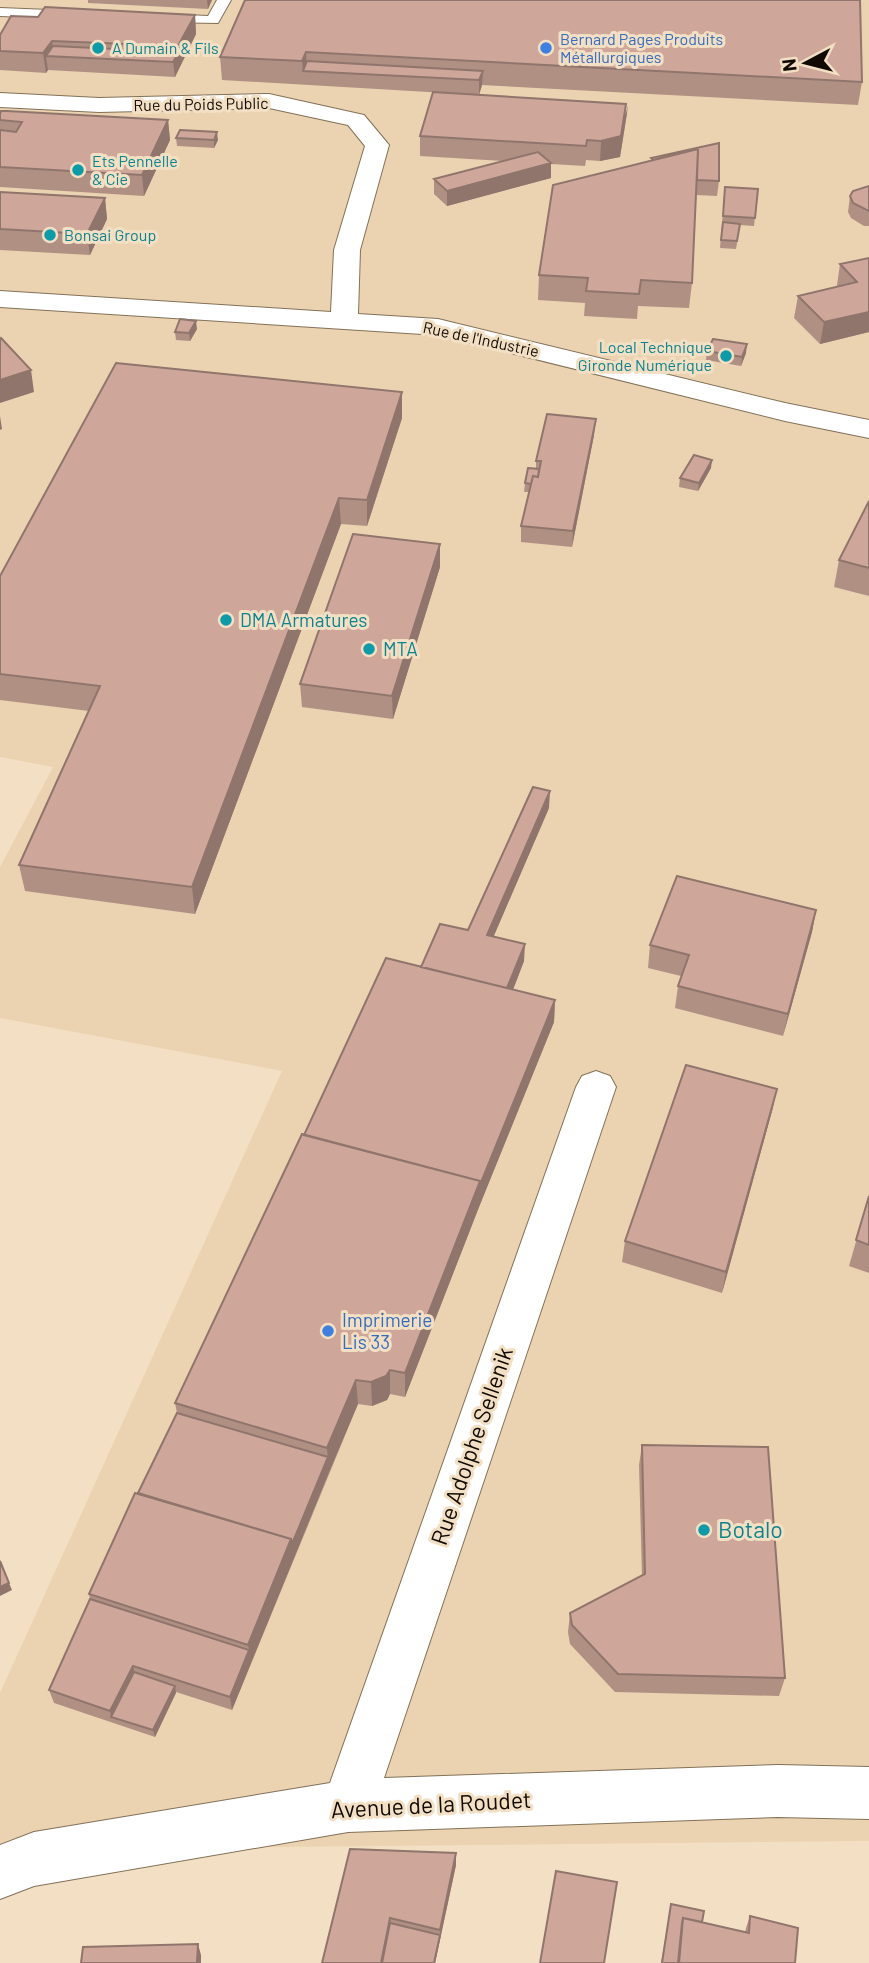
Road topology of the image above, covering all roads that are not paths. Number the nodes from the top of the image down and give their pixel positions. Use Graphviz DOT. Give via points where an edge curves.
graph roads {
  1 [pos="223,0"];
  2 [pos="21,6"];
  3 [pos="0,12"];
  4 [pos="88,15"];
  5 [pos="143,17"];
  6 [pos="0,100"];
  7 [pos="0,299"];
  8 [pos="344,321"];
  9 [pos="869,429"];
  10 [pos="596,1087"];
  11 [pos="869,1793"];
  12 [pos="348,1805"];
  13 [pos="0,1872"];
  1 -- 5 [label="lane" via="213,20"];
  2 -- 3 [label="lane"];
  2 -- 4 [label="lane"];
  6 -- 8 [label="street, Rue du Poids Public" via="99,105 269,101 356,120 377,145 346,250"];
  7 -- 8 [label="street, Rue de l'Industrie"];
  8 -- 9 [label="street, Rue de l'Industrie" via="438,327"];
  10 -- 12 [label="street, Rue Adolphe Sellenik"];
  11 -- 12 [label="street, Avenue de la Roudet" via="778,1791"];
  12 -- 13 [label="street, Avenue de la Roudet" via="34,1860"];
}
